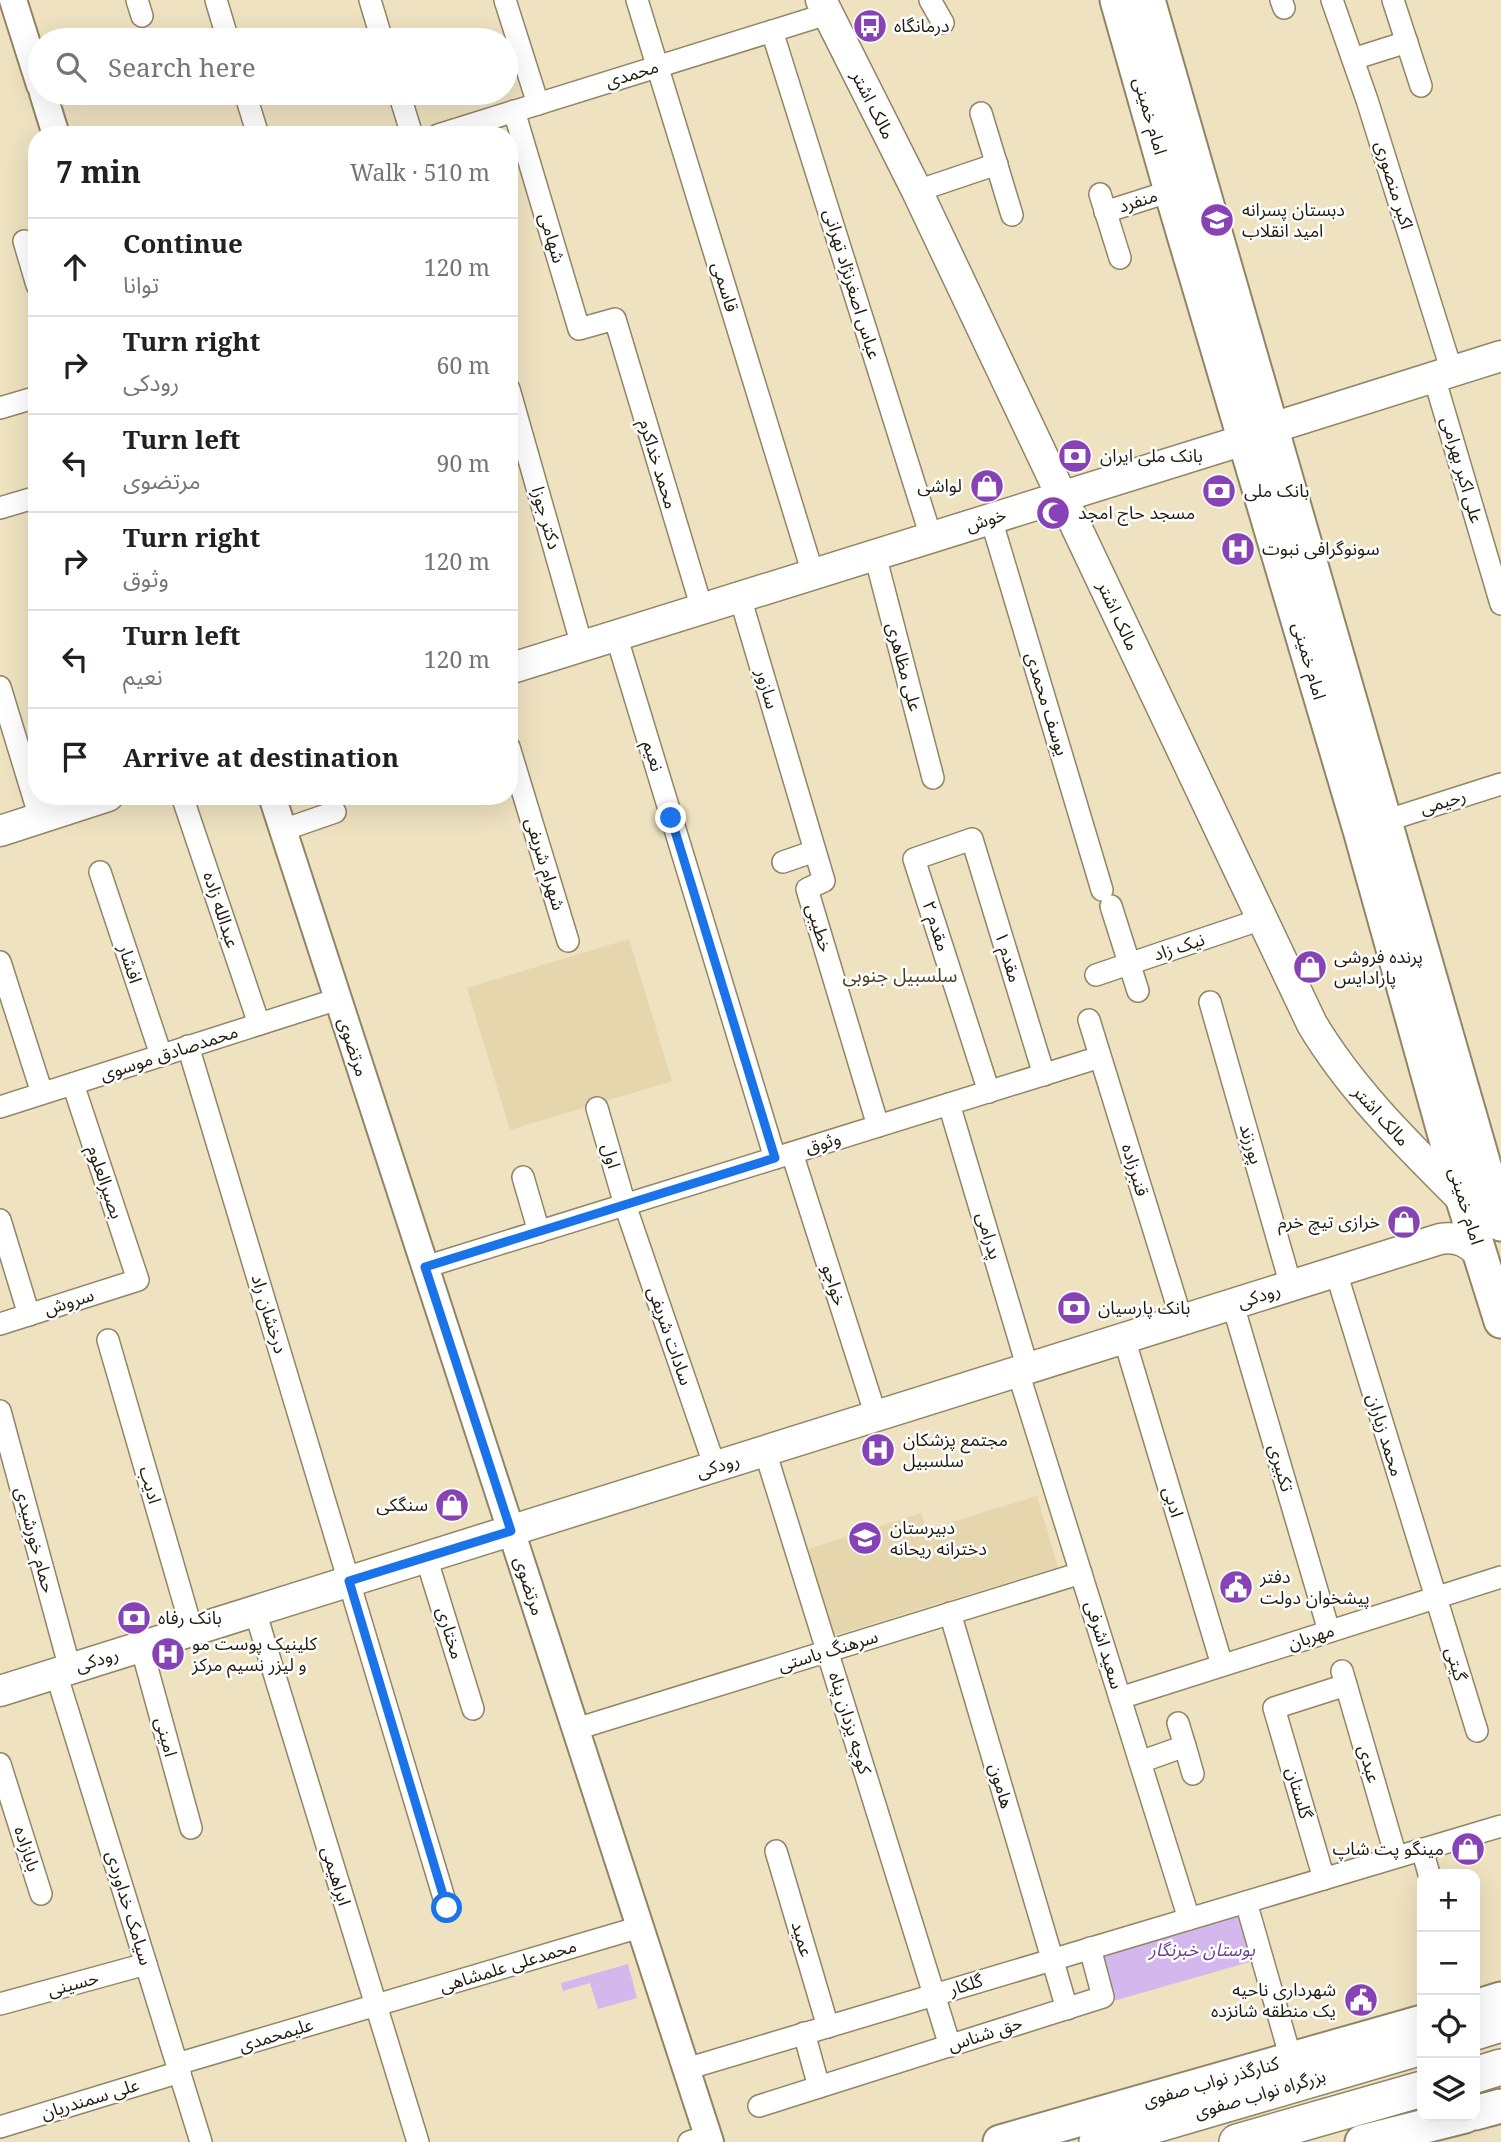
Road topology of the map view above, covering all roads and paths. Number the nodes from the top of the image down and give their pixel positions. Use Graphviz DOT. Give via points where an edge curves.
graph roads {
  1 [pos="13,0"];
  2 [pos="216,0"];
  3 [pos="369,0"];
  4 [pos="505,0"];
  5 [pos="638,0"];
  6 [pos="930,0"];
  7 [pos="1117,0"];
  8 [pos="1148,0"];
  9 [pos="1332,0"];
  10 [pos="1393,0"];
  11 [pos="824,7"];
  12 [pos="943,23"];
  13 [pos="224,28"];
  14 [pos="378,28"];
  15 [pos="514,28"];
  16 [pos="772,31"];
  17 [pos="518,41"];
  18 [pos="1407,41"];
  19 [pos="28,47"];
  20 [pos="1353,59"];
  21 [pos="658,66"];
  22 [pos="1421,86"];
  23 [pos="538,104"];
  24 [pos="47,105"];
  25 [pos="249,105"];
  26 [pos="403,105"];
  27 [pos="514,111"];
  28 [pos="981,113"];
  29 [pos="54,126"];
  30 [pos="255,126"];
  31 [pos="409,126"];
  32 [pos="466,126"];
  33 [pos="996,164"];
  34 [pos="917,191"];
  35 [pos="1171,191"];
  36 [pos="1012,215"];
  37 [pos="1120,258"];
  38 [pos="615,318"];
  39 [pos="1501,356"];
  40 [pos="1443,374"];
  41 [pos="28,400"];
  42 [pos="0,408"];
  43 [pos="518,421"];
  44 [pos="1258,434"];
  45 [pos="1061,497"];
  46 [pos="28,500"];
  47 [pos="0,508"];
  48 [pos="991,519"];
  49 [pos="931,537"];
  50 [pos="875,555"];
  51 [pos="813,574"];
  52 [pos="740,597"];
  53 [pos="1501,604"];
  54 [pos="702,609"];
  55 [pos="616,635"];
  56 [pos="582,646"];
  57 [pos="518,666"];
  58 [pos="0,687"];
  59 [pos="1355,771"];
  60 [pos="518,777"];
  61 [pos="933,778"];
  62 [pos="28,779"];
  63 [pos="793,780"];
  64 [pos="1501,784"];
  65 [pos="36,805"];
  66 [pos="80,805"];
  67 [pos="185,805"];
  68 [pos="275,805"];
  69 [pos="335,812"];
  70 [pos="40,818"];
  71 [pos="1385,821"];
  72 [pos="283,830"];
  73 [pos="0,831"];
  74 [pos="972,839"];
  75 [pos="815,851"];
  76 [pos="783,862"];
  77 [pos="100,872"];
  78 [pos="1262,919"];
  79 [pos="568,941"];
  80 [pos="0,962"];
  81 [pos="1129,964"];
  82 [pos="1096,975"];
  83 [pos="1138,991"];
  84 [pos="338,999"];
  85 [pos="1210,1002"];
  86 [pos="1089,1020"];
  87 [pos="259,1024"];
  88 [pos="188,1046"];
  89 [pos="160,1055"];
  90 [pos="1100,1057"];
  91 [pos="1044,1074"];
  92 [pos="72,1083"];
  93 [pos="989,1092"];
  94 [pos="42,1093"];
  95 [pos="950,1104"];
  96 [pos="0,1107"];
  97 [pos="597,1108"];
  98 [pos="878,1126"];
  99 [pos="784,1156"];
  100 [pos="523,1177"];
  101 [pos="1463,1200"];
  102 [pos="625,1205"];
  103 [pos="1500,1217"];
  104 [pos="0,1220"];
  105 [pos="539,1232"];
  106 [pos="1481,1256"];
  107 [pos="425,1267"];
  108 [pos="1336,1272"];
  109 [pos="138,1280"];
  110 [pos="1291,1286"];
  111 [pos="1233,1304"];
  112 [pos="29,1315"];
  113 [pos="1182,1321"];
  114 [pos="1501,1321"];
  115 [pos="0,1324"];
  116 [pos="1124,1338"];
  117 [pos="108,1340"];
  118 [pos="1023,1370"];
  119 [pos="0,1411"];
  120 [pos="876,1416"];
  121 [pos="765,1451"];
  122 [pos="715,1467"];
  123 [pos="511,1531"];
  124 [pos="426,1557"];
  125 [pos="1081,1573"];
  126 [pos="1501,1577"];
  127 [pos="349,1581"];
  128 [pos="1436,1597"];
  129 [pos="255,1611"];
  130 [pos="950,1613"];
  131 [pos="192,1630"];
  132 [pos="1329,1631"];
  133 [pos="141,1646"];
  134 [pos="828,1651"];
  135 [pos="1222,1665"];
  136 [pos="63,1671"];
  137 [pos="1344,1678"];
  138 [pos="0,1691"];
  139 [pos="1120,1698"];
  140 [pos="473,1709"];
  141 [pos="1178,1723"];
  142 [pos="576,1730"];
  143 [pos="1477,1731"];
  144 [pos="1185,1746"];
  145 [pos="1140,1762"];
  146 [pos="0,1764"];
  147 [pos="1193,1774"];
  148 [pos="1501,1826"];
  149 [pos="191,1828"];
  150 [pos="1422,1849"];
  151 [pos="776,1851"];
  152 [pos="1396,1857"];
  153 [pos="1428,1869"];
  154 [pos="1324,1879"];
  155 [pos="41,1894"];
  156 [pos="1246,1902"];
  157 [pos="447,1908"];
  158 [pos="1189,1919"];
  159 [pos="640,1927"];
  160 [pos="1090,1948"];
  161 [pos="1052,1959"];
  162 [pos="146,1964"];
  163 [pos="935,1995"];
  164 [pos="1501,1999"];
  165 [pos="0,2004"];
  166 [pos="376,2005"];
  167 [pos="1480,2005"];
  168 [pos="1067,2008"];
  169 [pos="1417,2023"];
  170 [pos="1501,2024"];
  171 [pos="828,2027"];
  172 [pos="1480,2030"];
  173 [pos="804,2034"];
  174 [pos="950,2046"];
  175 [pos="1417,2048"];
  176 [pos="1291,2059"];
  177 [pos="1501,2067"];
  178 [pos="178,2068"];
  179 [pos="686,2069"];
  180 [pos="1480,2073"];
  181 [pos="819,2087"];
  182 [pos="1417,2091"];
  183 [pos="759,2106"];
  184 [pos="1501,2106"];
  185 [pos="1480,2112"];
  186 [pos="1445,2121"];
  187 [pos="0,2127"];
  188 [pos="702,2140"];
  189 [pos="201,2142"];
  190 [pos="418,2142"];
  191 [pos="1000,2142"];
  192 [pos="1097,2142"];
  193 [pos="1237,2142"];
  194 [pos="1362,2142"];
  1 -- 19 [label="street"];
  2 -- 13 [label="street"];
  3 -- 14 [label="street"];
  4 -- 15 [label="street"];
  5 -- 21 [label="street, قاسمی"];
  6 -- 12 [label="street"];
  7 -- 35 [label="main road, امام خمینی"];
  8 -- 44 [label="main road, امام خمینی"];
  9 -- 20 [label="street, اکبر منصوری"];
  10 -- 18 [label="street"];
  11 -- 16 [label="street, محمدی"];
  11 -- 34 [label="main road, مالک اشتر"];
  16 -- 21 [label="street, محمدی"];
  16 -- 49 [label="street, عباس اصغرنژاد تهرانی"];
  17 -- 23 [label="street"];
  18 -- 20 [label="street"];
  18 -- 22 [label="street"];
  20 -- 40 [label="street, اکبر منصوری"];
  21 -- 23 [label="street, محمدی"];
  21 -- 51 [label="street, قاسمی"];
  23 -- 27 [label="street, محمدی"];
  24 -- 29 [label="street"];
  25 -- 30 [label="street"];
  26 -- 31 [label="street"];
  27 -- 32 [label="street, محمدی"];
  27 -- 38 [label="street, شهامی" via="579,329"];
  28 -- 33 [label="street"];
  33 -- 34 [label="street"];
  33 -- 36 [label="street"];
  34 -- 45 [label="main road, مالک اشتر"];
  35 -- 37 [label="street, منفرد" via="1103,203"];
  35 -- 44 [label="main road, امام خمینی"];
  38 -- 54 [label="street, محمد خداکرم"];
  39 -- 40 [label="main road, خوش"];
  40 -- 44 [label="main road, خوش"];
  40 -- 53 [label="street, علی اکبر بهرامی"];
  41 -- 42 [label="street"];
  43 -- 56 [label="street, دکتر جوزا"];
  44 -- 45 [label="main road, خوش"];
  44 -- 59 [label="main road, امام خمینی"];
  45 -- 48 [label="main road, خوش"];
  45 -- 78 [label="main road, مالک اشتر"];
  46 -- 47 [label="street"];
  48 -- 49 [label="main road, خوش"];
  48 -- 81 [label="street, یوسف محمدی"];
  49 -- 50 [label="main road, خوش"];
  50 -- 51 [label="main road, خوش"];
  50 -- 61 [label="street, علی مظاهری"];
  51 -- 52 [label="main road, خوش"];
  52 -- 54 [label="main road, خوش"];
  52 -- 63 [label="street, سازور"];
  54 -- 55 [label="main road, خوش"];
  55 -- 56 [label="main road, خوش"];
  55 -- 99 [label="street, نعیم"];
  56 -- 57 [label="main road, خوش"];
  58 -- 62 [label="street"];
  59 -- 71 [label="main road, امام خمینی"];
  59 -- 101 [label="main road, امام خمینی"];
  60 -- 79 [label="street, شهرام شریفی"];
  63 -- 75 [label="street, خطیبی"];
  64 -- 71 [label="street, رحیمی"];
  65 -- 70 [label="street"];
  66 -- 70 [label="main road"];
  67 -- 87 [label="street, عبدالله زاده"];
  68 -- 72 [label="street, مرتضوی"];
  69 -- 72 [label="street"];
  70 -- 73 [label="main road"];
  71 -- 103 [label="main road, امام خمینی"];
  72 -- 84 [label="street, مرتضوی"];
  74 -- 91 [label="street, مقدم ۱"];
  74 -- 93 [label="street, مقدم ۲" via="914,859"];
  75 -- 76 [label="street"];
  75 -- 98 [label="street, خطیبی" via="824,881 807,889"];
  77 -- 89 [label="street, افشار"];
  78 -- 81 [label="street, نیک زاد"];
  78 -- 101 [label="main road, مالک اشتر" via="1312,1024 1336,1062 1410,1148"];
  80 -- 94 [label="street"];
  81 -- 82 [label="street, نیک زاد"];
  81 -- 83 [label="street, یوسف محمدی"];
  84 -- 87 [label="street, محمدصادق موسوی"];
  84 -- 107 [label="street, مرتضوی"];
  85 -- 110 [label="street, پورزند"];
  86 -- 90 [label="street, قنبرزاده"];
  87 -- 88 [label="street, محمدصادق موسوی"];
  88 -- 89 [label="street, محمدصادق موسوی"];
  88 -- 127 [label="street, درخشان راد"];
  89 -- 92 [label="street, محمدصادق موسوی"];
  90 -- 91 [label="street, وثوق"];
  90 -- 113 [label="street, قنبرزاده"];
  91 -- 93 [label="street, وثوق"];
  92 -- 94 [label="street, محمدصادق موسوی"];
  92 -- 109 [label="street, بصیرالعلوم"];
  93 -- 95 [label="street, وثوق"];
  94 -- 96 [label="street, محمدصادق موسوی"];
  95 -- 98 [label="street, وثوق"];
  95 -- 118 [label="street, پدرامی"];
  97 -- 102 [label="street, اول"];
  98 -- 99 [label="street, وثوق"];
  99 -- 102 [label="street, وثوق"];
  99 -- 120 [label="street, خواجو"];
  100 -- 105 [label="street"];
  101 -- 106 [label="main road, امام خمینی"];
  102 -- 105 [label="street, وثوق"];
  102 -- 122 [label="street, سادات شریفی"];
  104 -- 112 [label="street"];
  105 -- 107 [label="street, وثوق"];
  106 -- 108 [label="main road, رودکی" via="1471,1246 1445,1238"];
  106 -- 114 [label="main road, امام خمینی"];
  107 -- 123 [label="street, مرتضوی"];
  108 -- 110 [label="main road, رودکی"];
  108 -- 128 [label="street, محمد زیاران"];
  109 -- 112 [label="street, سروش"];
  110 -- 111 [label="main road, رودکی"];
  111 -- 113 [label="main road, رودکی"];
  111 -- 132 [label="street, تکبیری"];
  112 -- 115 [label="street, سروش"];
  113 -- 116 [label="main road, رودکی"];
  116 -- 118 [label="main road, رودکی"];
  116 -- 135 [label="street, ادبی"];
  117 -- 131 [label="street, ادیب"];
  118 -- 120 [label="main road, رودکی"];
  118 -- 125 [label="street, سعید اشرفی"];
  119 -- 136 [label="street, حمام خورشیدی"];
  120 -- 121 [label="main road, رودکی"];
  121 -- 122 [label="main road, رودکی"];
  121 -- 134 [label="street, کوچه یزدان پناه"];
  122 -- 123 [label="main road, رودکی"];
  123 -- 124 [label="main road, رودکی"];
  123 -- 142 [label="street, مرتضوی"];
  124 -- 127 [label="main road, رودکی"];
  124 -- 140 [label="street, مختاری"];
  125 -- 130 [label="street, سرهنگ باستی"];
  125 -- 139 [label="street, سعید اشرفی"];
  126 -- 128 [label="street, مهربان"];
  127 -- 129 [label="main road, رودکی"];
  127 -- 157 [label="street, درخشان راد"];
  128 -- 132 [label="street, مهربان"];
  128 -- 143 [label="street, گیتی"];
  129 -- 131 [label="main road, رودکی"];
  129 -- 166 [label="street, ابراهیمی"];
  130 -- 134 [label="street, سرهنگ باستی"];
  130 -- 161 [label="street, هامون"];
  131 -- 133 [label="main road, رودکی"];
  132 -- 135 [label="street, مهربان"];
  133 -- 136 [label="main road, رودکی"];
  133 -- 149 [label="street, امینی"];
  134 -- 142 [label="street, سرهنگ باستی"];
  134 -- 163 [label="street, کوچه یزدان پناه"];
  135 -- 139 [label="street, مهربان"];
  136 -- 138 [label="main road, رودکی"];
  136 -- 162 [label="street, سیامک خداوردی"];
  137 -- 152 [label="street, عبدی"];
  137 -- 154 [label="street, گلستان" via="1274,1708"];
  139 -- 145 [label="street, سعید اشرفی"];
  141 -- 144 [label="street"];
  142 -- 159 [label="street, مرتضوی"];
  144 -- 145 [label="street"];
  144 -- 147 [label="street"];
  145 -- 158 [label="street, سعید اشرفی"];
  146 -- 155 [label="street, بابازاده"];
  148 -- 150 [label="street, گلکار"];
  150 -- 152 [label="street, گلکار"];
  150 -- 153 [label="street"];
  151 -- 171 [label="street, عمید"];
  152 -- 154 [label="street, گلکار"];
  154 -- 156 [label="street, گلکار"];
  156 -- 158 [label="street, گلکار"];
  156 -- 176 [label="street"];
  158 -- 160 [label="street, گلکار"];
  159 -- 166 [label="street, محمدعلی علمشاهی"];
  159 -- 179 [label="street, مرتضوی"];
  160 -- 161 [label="street, گلکار"];
  160 -- 168 [label="street, حق شناس" via="1103,1997"];
  161 -- 163 [label="street, گلکار"];
  161 -- 168 [label="street, هامون"];
  162 -- 165 [label="street, حسینی"];
  162 -- 178 [label="street, سیامک خداوردی"];
  163 -- 171 [label="street, گلکار"];
  163 -- 174 [label="street, کوچه یزدان پناه"];
  164 -- 167 [label="main road"];
  166 -- 178 [label="street, علیمحمدی"];
  166 -- 190 [label="street, ابراهیمی"];
  168 -- 174 [label="street, حق شناس"];
  169 -- 176 [label="main road, کنارگذر نواب صفوی"];
  170 -- 172 [label="highway"];
  171 -- 173 [label="street, گلکار"];
  173 -- 179 [label="street, گلکار"];
  173 -- 181 [label="street"];
  174 -- 181 [label="street, حق شناس"];
  175 -- 192 [label="highway, بزرگراه نواب صفوی"];
  176 -- 191 [label="main road, کنارگذر نواب صفوی"];
  177 -- 180 [label="highway"];
  178 -- 187 [label="street, علی سمندریان"];
  178 -- 189 [label="street, سیامک خداوردی"];
  179 -- 188 [label="street, مرتضوی"];
  181 -- 183 [label="street, حق شناس"];
  182 -- 193 [label="highway"];
  184 -- 185 [label="main road"];
  186 -- 194 [label="main road"];
}
